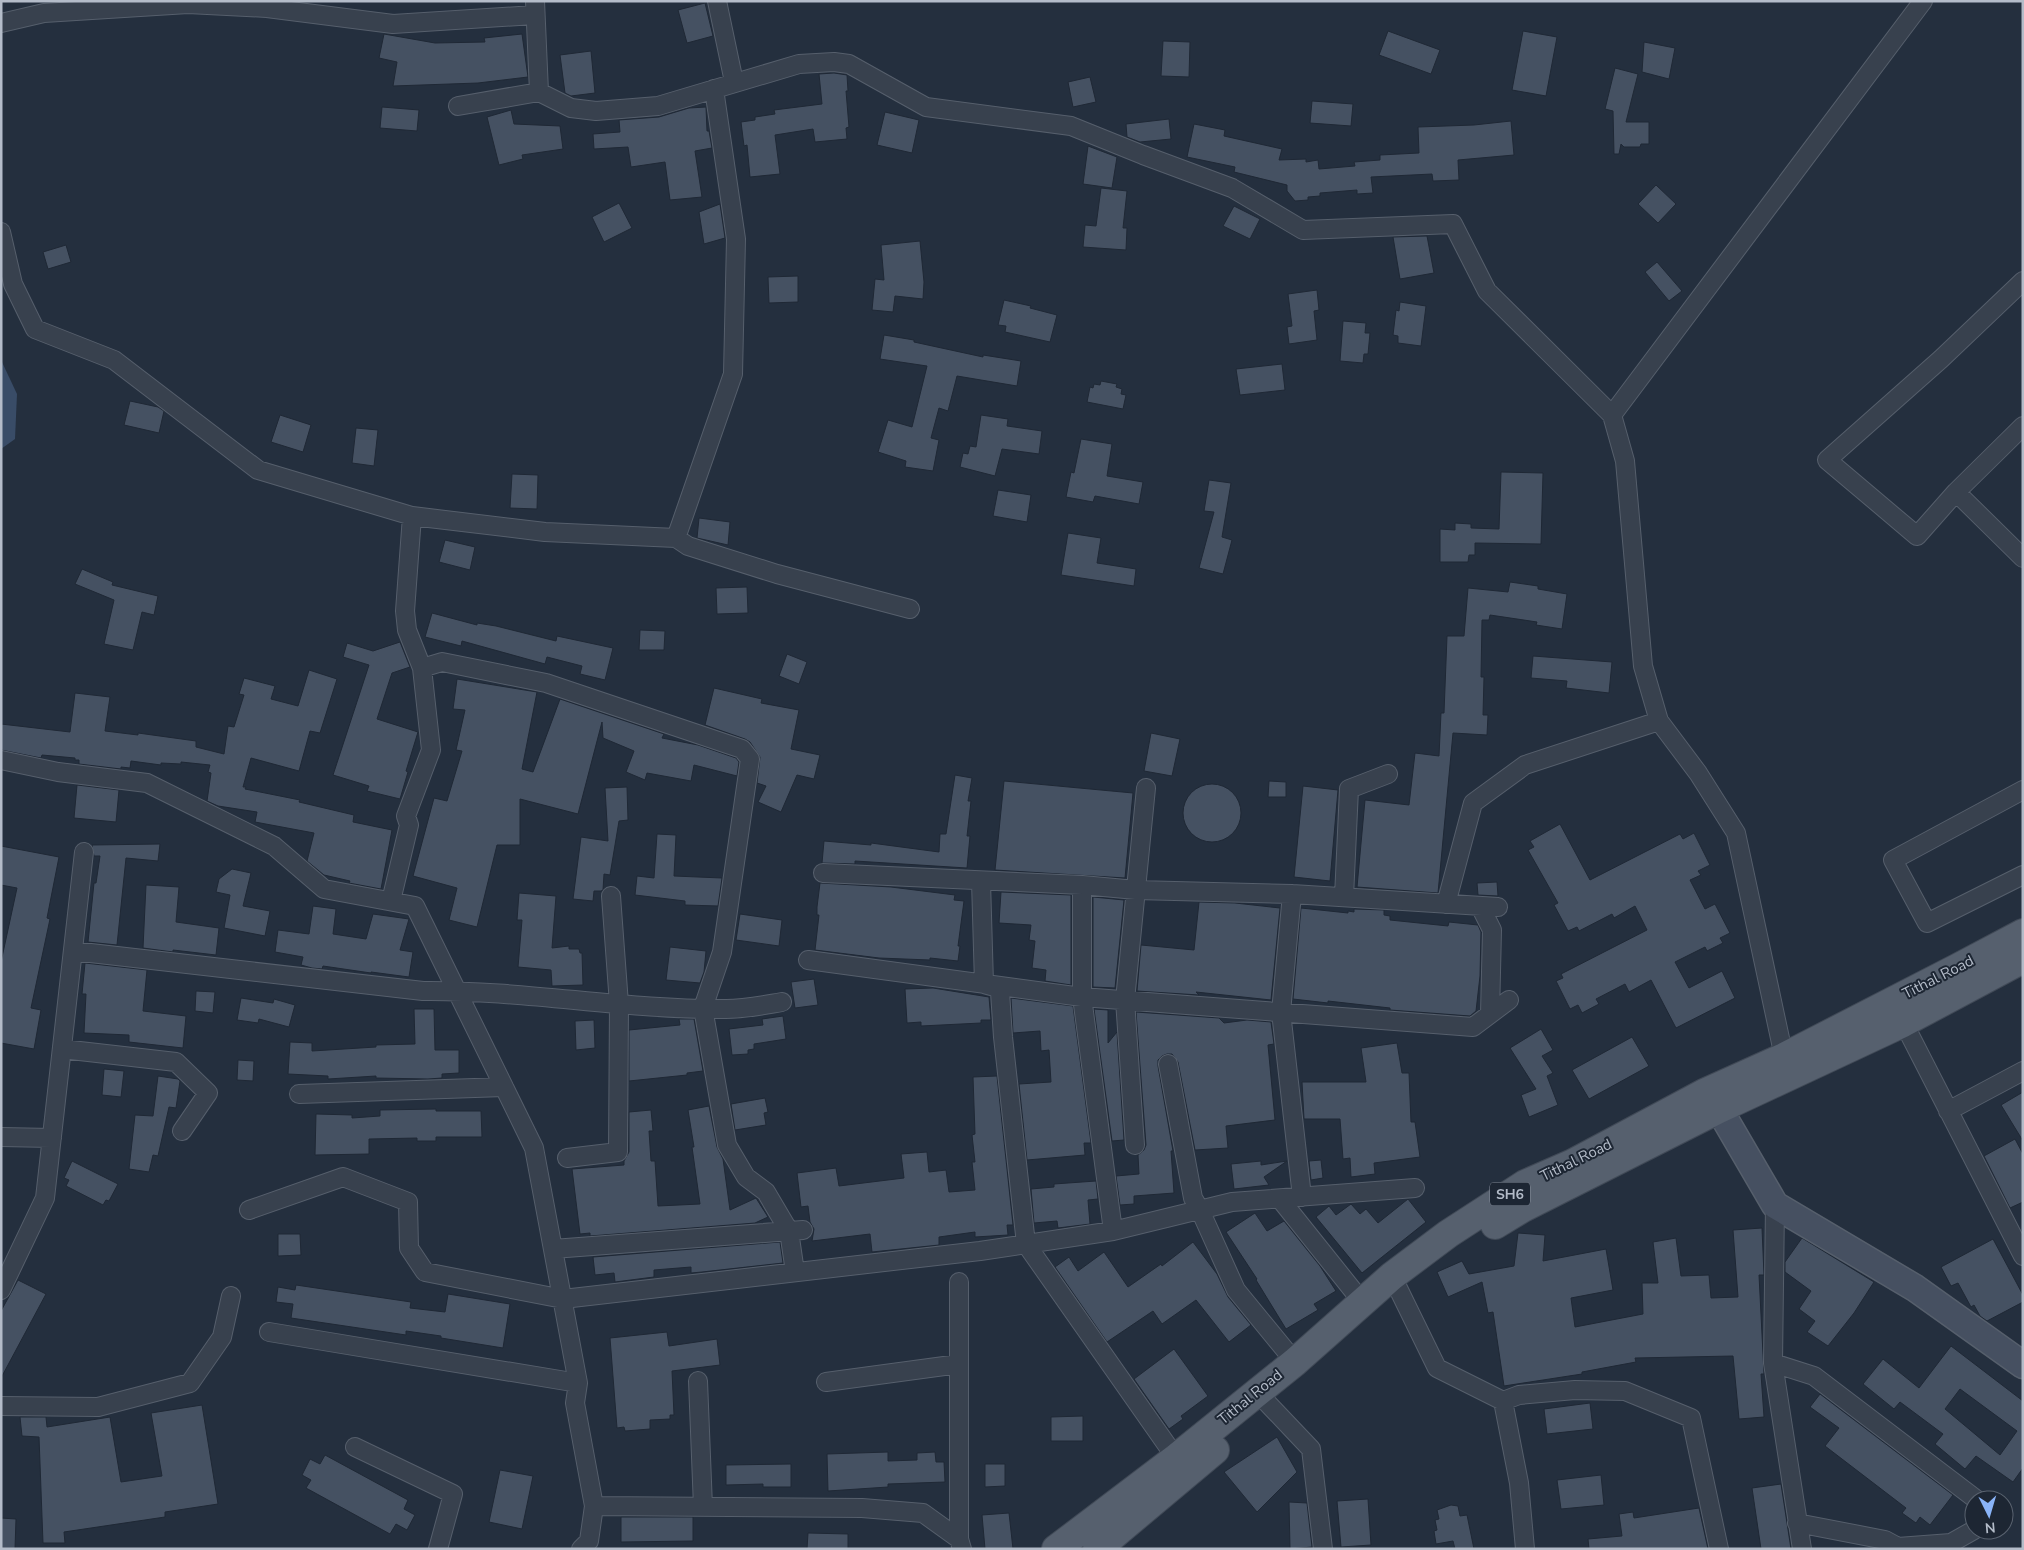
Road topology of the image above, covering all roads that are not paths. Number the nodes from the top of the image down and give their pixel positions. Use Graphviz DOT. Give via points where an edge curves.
graph roads {
  1 [pos="717,1"];
  2 [pos="1923,1"];
  3 [pos="534,8"];
  4 [pos="1,23"];
  5 [pos="734,82"];
  6 [pos="714,89"];
  7 [pos="539,92"];
  8 [pos="458,106"];
  9 [pos="1,232"];
  10 [pos="2023,281"];
  11 [pos="1612,415"];
  12 [pos="2023,426"];
  13 [pos="1956,492"];
  14 [pos="412,516"];
  15 [pos="676,538"];
  16 [pos="2023,558"];
  17 [pos="910,609"];
  18 [pos="422,668"];
  19 [pos="1659,721"];
  20 [pos="1,760"];
  21 [pos="1388,774"];
  22 [pos="1146,788"];
  23 [pos="2023,790"];
  24 [pos="84,852"];
  25 [pos="823,874"];
  26 [pos="2023,875"];
  27 [pos="981,880"];
  28 [pos="1082,885"];
  29 [pos="1136,890"];
  30 [pos="1292,894"];
  31 [pos="611,896"];
  32 [pos="1344,897"];
  33 [pos="391,901"];
  34 [pos="1446,904"];
  35 [pos="2023,932"];
  36 [pos="73,951"];
  37 [pos="2023,959"];
  38 [pos="808,960"];
  39 [pos="984,984"];
  40 [pos="457,991"];
  41 [pos="1082,997"];
  42 [pos="1125,1000"];
  43 [pos="1509,1000"];
  44 [pos="782,1002"];
  45 [pos="619,1004"];
  46 [pos="703,1008"];
  47 [pos="1281,1012"];
  48 [pos="1898,1012"];
  49 [pos="1490,1014"];
  50 [pos="62,1049"];
  51 [pos="1784,1056"];
  52 [pos="1168,1064"];
  53 [pos="2023,1071"];
  54 [pos="504,1087"];
  55 [pos="299,1094"];
  56 [pos="1712,1101"];
  57 [pos="1948,1111"];
  58 [pos="182,1131"];
  59 [pos="1,1137"];
  60 [pos="52,1138"];
  61 [pos="1135,1145"];
  62 [pos="567,1158"];
  63 [pos="1415,1188"];
  64 [pos="1302,1197"];
  65 [pos="1280,1199"];
  66 [pos="1774,1205"];
  67 [pos="250,1210"];
  68 [pos="1200,1210"];
  69 [pos="796,1230"];
  70 [pos="1113,1231"];
  71 [pos="1026,1244"];
  72 [pos="553,1250"];
  73 [pos="2023,1256"];
  74 [pos="795,1272"];
  75 [pos="959,1282"];
  76 [pos="1396,1284"];
  77 [pos="1,1290"];
  78 [pos="231,1296"];
  79 [pos="563,1299"];
  80 [pos="1363,1303"];
  81 [pos="268,1332"];
  82 [pos="1295,1362"];
  83 [pos="1773,1363"];
  84 [pos="959,1364"];
  85 [pos="2022,1365"];
  86 [pos="698,1381"];
  87 [pos="826,1382"];
  88 [pos="578,1383"];
  89 [pos="1263,1398"];
  90 [pos="1503,1401"];
  91 [pos="1,1406"];
  92 [pos="355,1447"];
  93 [pos="1176,1458"];
  94 [pos="1964,1490"];
  95 [pos="594,1506"];
  96 [pos="703,1507"];
  97 [pos="1797,1522"];
  98 [pos="1964,1536"];
  99 [pos="960,1544"];
  100 [pos="1062,1547"];
  101 [pos="1898,1548"];
  102 [pos="438,1549"];
  103 [pos="580,1549"];
  104 [pos="1097,1549"];
  105 [pos="1323,1549"];
  106 [pos="1525,1549"];
  107 [pos="1719,1549"];
  108 [pos="1802,1549"];
  1 -- 5 [label="street"];
  2 -- 11 [label="street"];
  3 -- 4 [label="street" via="393,24 267,8 188,4 44,13"];
  3 -- 7 [label="street"];
  5 -- 6 [label="street"];
  5 -- 11 [label="street" via="799,64 848,64 926,107 1071,126 1232,188 1303,230 1453,224 1487,291"];
  6 -- 7 [label="street" via="658,106 596,111 571,108"];
  6 -- 15 [label="street" via="736,239 733,374"];
  7 -- 8 [label="street"];
  9 -- 14 [label="street" via="14,284 35,329 114,360 258,470"];
  10 -- 13 [label="street" via="1942,359 1827,460 1917,536"];
  11 -- 19 [label="street" via="1625,461 1643,666"];
  12 -- 13 [label="street"];
  13 -- 16 [label="street"];
  14 -- 15 [label="street" via="545,532"];
  14 -- 18 [label="street" via="405,611 407,630"];
  15 -- 17 [label="street" via="688,546 777,574"];
  18 -- 33 [label="street" via="430,750 406,816 409,825"];
  18 -- 46 [label="street" via="442,662 546,683 742,749 750,759 723,942"];
  19 -- 34 [label="street" via="1525,765 1473,803"];
  19 -- 51 [label="street" via="1698,773 1736,833"];
  20 -- 33 [label="street" via="58,772 147,783 274,846 324,889"];
  21 -- 32 [label="street" via="1349,789"];
  22 -- 29 [label="street"];
  23 -- 26 [label="street" via="1893,860 1927,923"];
  24 -- 36 [label="street"];
  25 -- 27 [label="street"];
  27 -- 28 [label="street"];
  27 -- 39 [label="street"];
  28 -- 29 [label="street"];
  28 -- 41 [label="street"];
  29 -- 30 [label="street"];
  29 -- 42 [label="street"];
  30 -- 32 [label="street"];
  30 -- 47 [label="street"];
  31 -- 45 [label="street"];
  32 -- 34 [label="street"];
  33 -- 40 [label="street" via="415,906"];
  34 -- 49 [label="street" via="1489,907 1492,930"];
  35 -- 48 [label="main road, Tithal Road / SH6" via="1957,968"];
  36 -- 40 [label="street" via="423,991"];
  36 -- 50 [label="street"];
  37 -- 48 [label="main road"];
  38 -- 39 [label="street"];
  39 -- 41 [label="street"];
  39 -- 71 [label="street" via="1000,992"];
  40 -- 45 [label="street"];
  40 -- 54 [label="street"];
  41 -- 42 [label="street"];
  41 -- 70 [label="street"];
  42 -- 47 [label="street"];
  42 -- 61 [label="street"];
  43 -- 49 [label="street"];
  44 -- 46 [label="street" via="727,1009"];
  45 -- 46 [label="street"];
  45 -- 62 [label="street" via="618,1152"];
  46 -- 69 [label="street" via="727,1145 746,1177 766,1192"];
  47 -- 49 [label="street" via="1473,1027"];
  47 -- 64 [label="street"];
  48 -- 51 [label="main road, Tithal Road / SH6"];
  48 -- 56 [label="main road"];
  48 -- 57 [label="street"];
  50 -- 58 [label="street" via="176,1062 208,1093"];
  50 -- 60 [label="street"];
  51 -- 56 [label="main road, Tithal Road / SH6"];
  52 -- 68 [label="street" via="1192,1198"];
  53 -- 57 [label="street"];
  54 -- 55 [label="street"];
  54 -- 72 [label="street" via="534,1148"];
  56 -- 66 [label="street"];
  56 -- 76 [label="main road, Tithal Road / SH6" via="1525,1184 1448,1234"];
  57 -- 73 [label="street"];
  59 -- 60 [label="street"];
  60 -- 77 [label="street" via="45,1198"];
  63 -- 64 [label="street"];
  64 -- 65 [label="street"];
  65 -- 68 [label="street" via="1232,1202"];
  65 -- 80 [label="street"];
  66 -- 83 [label="street"];
  66 -- 85 [label="street" via="1916,1288"];
  67 -- 79 [label="street" via="343,1177 408,1202 409,1248 425,1272"];
  68 -- 70 [label="street"];
  68 -- 82 [label="street" via="1236,1290"];
  69 -- 72 [label="street"];
  69 -- 74 [label="street"];
  70 -- 71 [label="street"];
  71 -- 74 [label="street"];
  71 -- 93 [label="street"];
  72 -- 79 [label="street"];
  74 -- 79 [label="street"];
  75 -- 84 [label="street"];
  76 -- 80 [label="main road, Tithal Road / SH6"];
  76 -- 89 [label="main road"];
  76 -- 90 [label="street" via="1437,1368"];
  78 -- 91 [label="street" via="222,1337 190,1383 98,1407"];
  79 -- 88 [label="street"];
  80 -- 82 [label="main road, Tithal Road / SH6"];
  81 -- 88 [label="street"];
  82 -- 89 [label="main road, Tithal Road / SH6"];
  83 -- 94 [label="street" via="1814,1376"];
  83 -- 97 [label="street"];
  84 -- 87 [label="street"];
  84 -- 99 [label="street"];
  86 -- 96 [label="street"];
  88 -- 95 [label="street" via="575,1403"];
  89 -- 93 [label="main road, Tithal Road / SH6"];
  89 -- 104 [label="main road"];
  89 -- 105 [label="street" via="1311,1449"];
  90 -- 106 [label="street" via="1519,1483"];
  90 -- 107 [label="street" via="1519,1395 1566,1391 1625,1391 1691,1418"];
  92 -- 102 [label="street" via="453,1494"];
  93 -- 100 [label="main road, Tithal Road / SH6"];
  95 -- 96 [label="street"];
  95 -- 103 [label="street" via="589,1541"];
  96 -- 99 [label="street" via="862,1508 923,1513"];
  97 -- 101 [label="street" via="1886,1540"];
  97 -- 108 [label="street"];
  98 -- 101 [label="street" via="1952,1543"];
}
